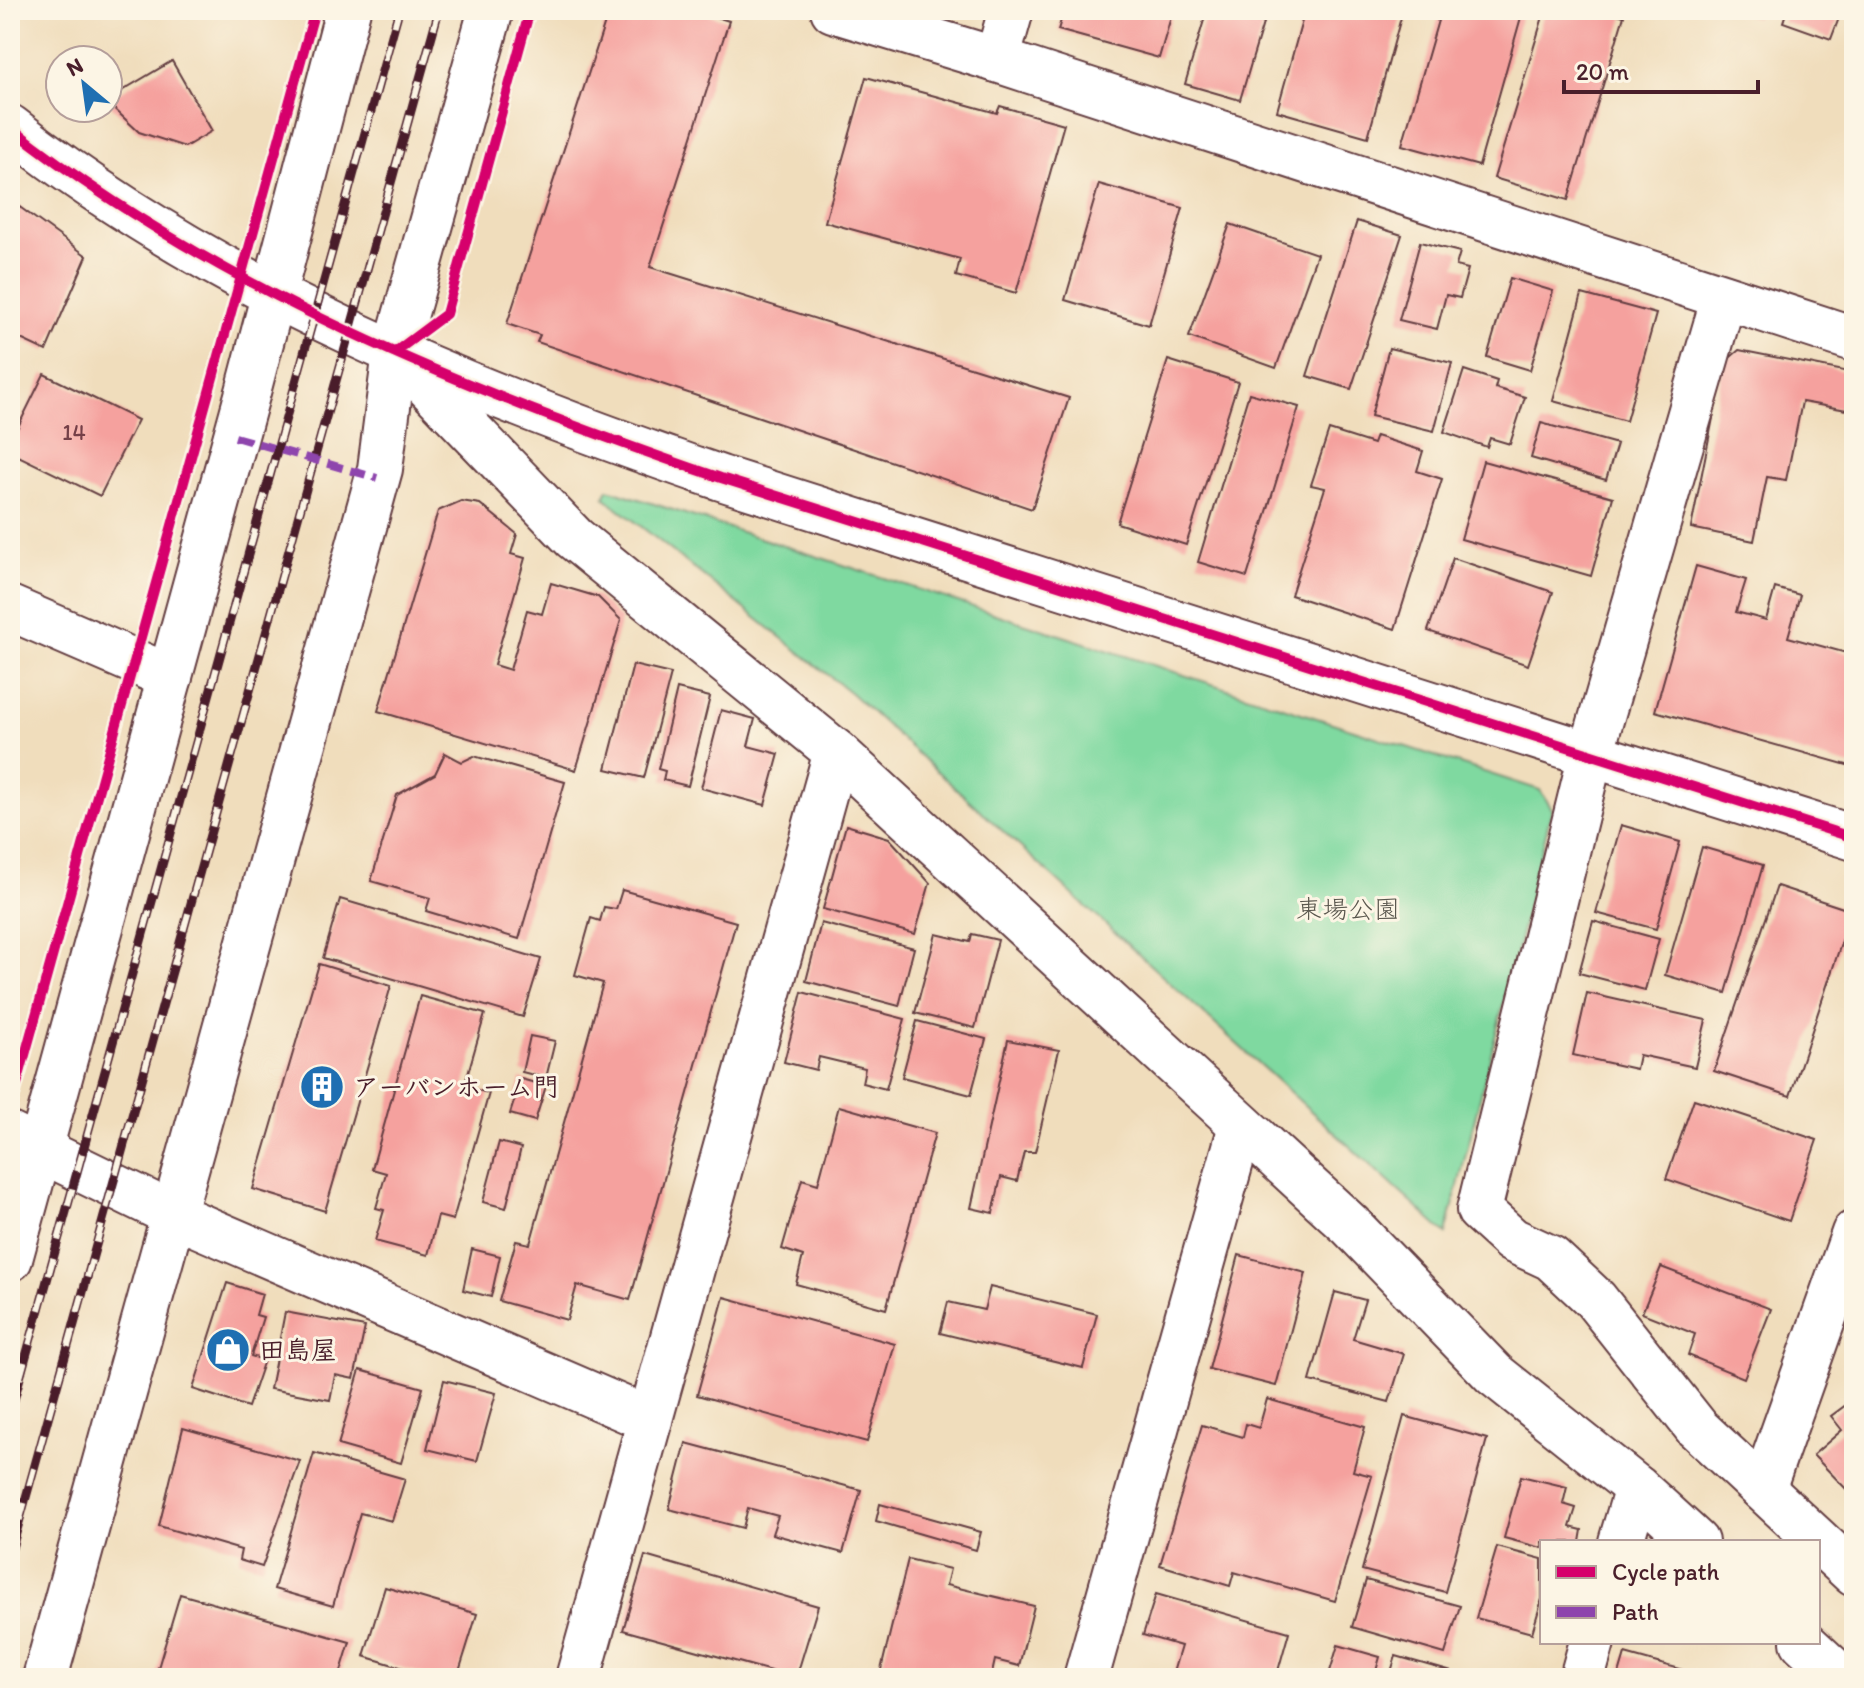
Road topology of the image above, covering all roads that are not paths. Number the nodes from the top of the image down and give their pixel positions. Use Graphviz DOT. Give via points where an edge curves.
graph roads {
  1 [pos="348,10"];
  2 [pos="491,10"];
  3 [pos="833,10"];
  4 [pos="1011,10"];
  5 [pos="997,60"];
  6 [pos="10,127"];
  7 [pos="272,293"];
  8 [pos="1724,297"];
  9 [pos="1854,339"];
  10 [pos="395,352"];
  11 [pos="10,608"];
  12 [pos="170,677"];
  13 [pos="836,752"];
  14 [pos="1591,754"];
  15 [pos="1854,838"];
  16 [pos="1241,1126"];
  17 [pos="25,1143"];
  18 [pos="174,1215"];
  19 [pos="1854,1233"];
  20 [pos="10,1259"];
  21 [pos="650,1420"];
  22 [pos="1637,1488"];
  23 [pos="1763,1489"];
  24 [pos="1622,1540"];
  25 [pos="1694,1540"];
  26 [pos="1818,1540"];
  27 [pos="1820,1542"];
  28 [pos="1854,1574"];
  29 [pos="1591,1644"];
  30 [pos="1805,1644"];
  31 [pos="45,1678"];
  32 [pos="578,1678"];
  33 [pos="1086,1678"];
  34 [pos="1582,1678"];
  35 [pos="1842,1678"];
  1 -- 7 [label="street"];
  2 -- 10 [label="street"];
  3 -- 5 [label="street"];
  4 -- 5 [label="street"];
  5 -- 8 [label="street"];
  6 -- 7 [label="street" via="82,183"];
  7 -- 10 [label="street"];
  7 -- 12 [label="street"];
  8 -- 9 [label="street"];
  8 -- 14 [label="street"];
  10 -- 13 [label="street" via="574,538"];
  10 -- 14 [label="street" via="522,406 721,478"];
  10 -- 18 [label="street" via="380,469"];
  11 -- 12 [label="street"];
  12 -- 17 [label="street"];
  13 -- 16 [label="street"];
  13 -- 21 [label="street"];
  14 -- 15 [label="street"];
  14 -- 23 [label="street" via="1479,1210 1512,1240 1551,1258 1595,1299 1697,1428"];
  16 -- 22 [label="street" via="1350,1225 1494,1374"];
  16 -- 33 [label="street"];
  17 -- 18 [label="street"];
  17 -- 20 [label="street"];
  18 -- 21 [label="street"];
  18 -- 31 [label="street"];
  19 -- 23 [label="street"];
  21 -- 32 [label="street"];
  22 -- 24 [label="street"];
  22 -- 25 [label="street"];
  23 -- 26 [label="street"];
  27 -- 28 [label="street"];
  29 -- 34 [label="street"];
  30 -- 35 [label="street"];
}
